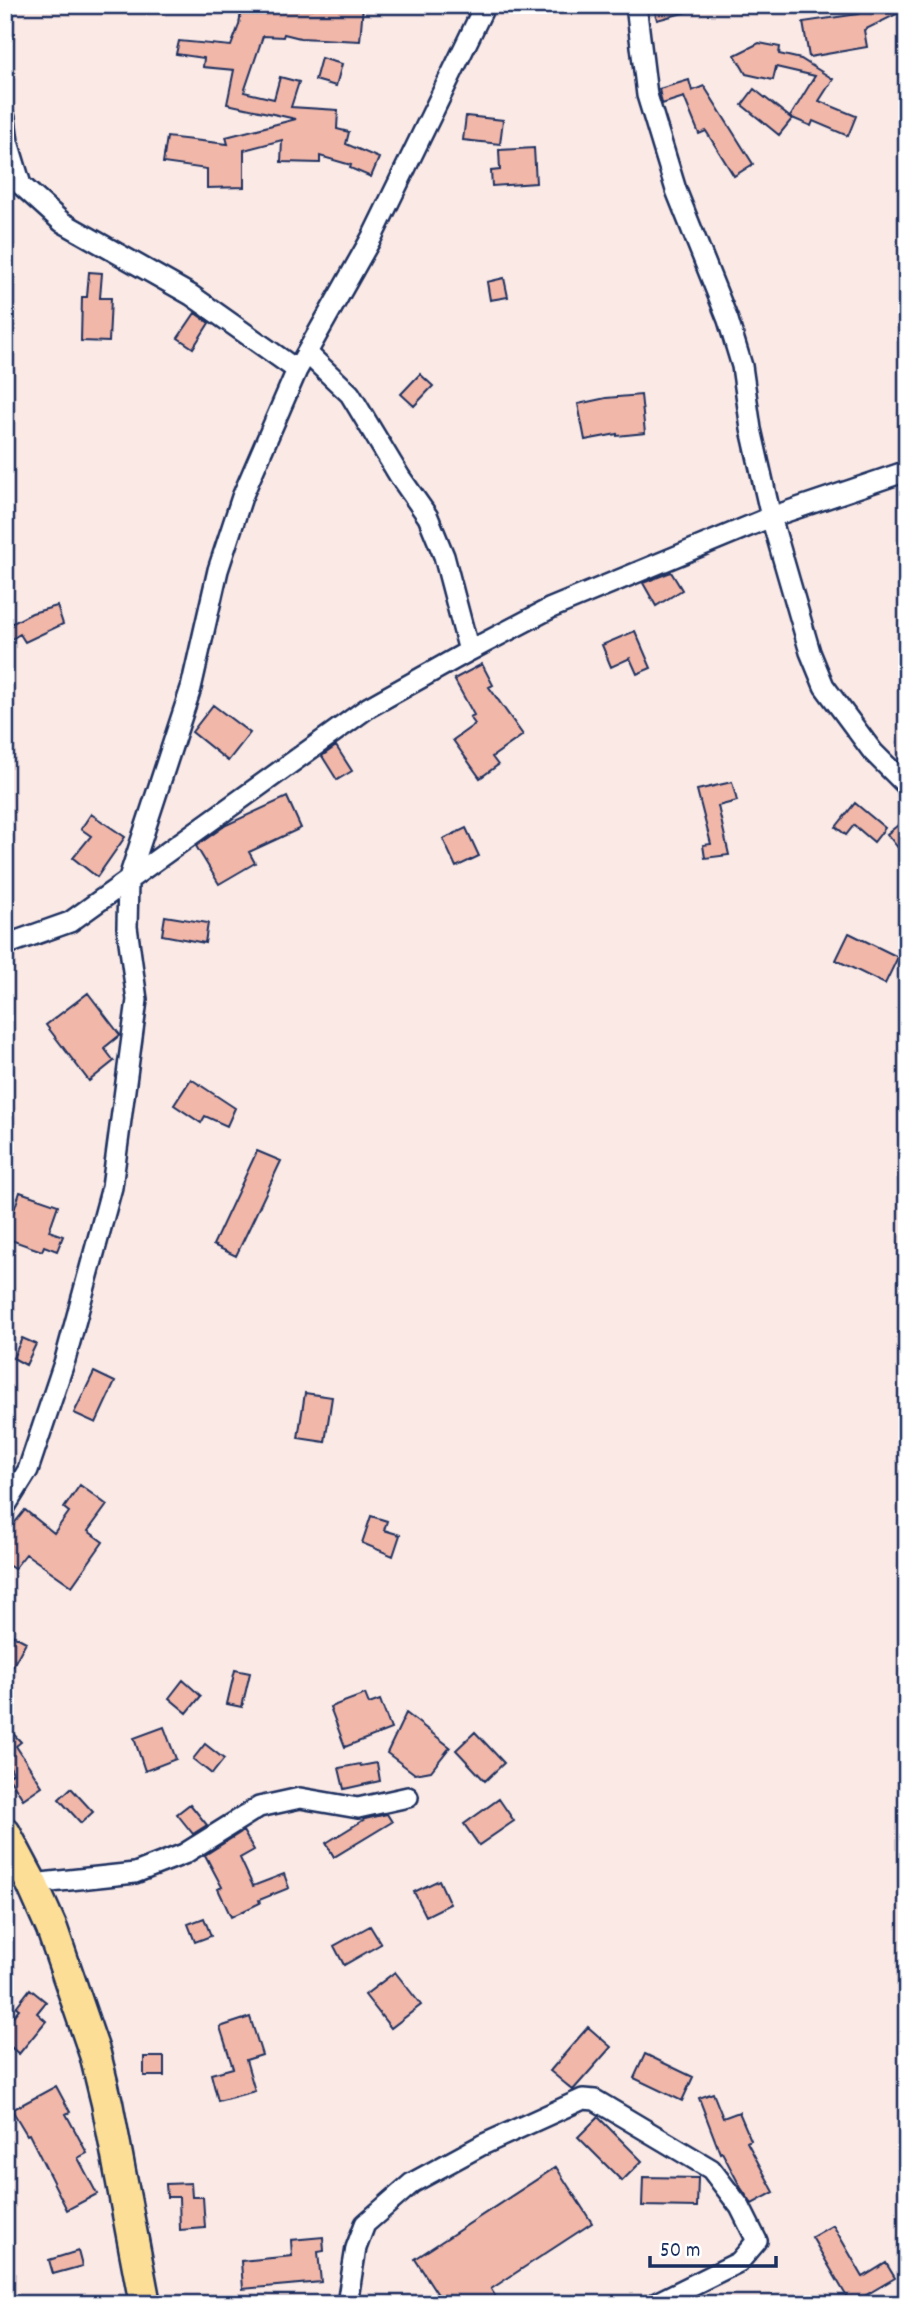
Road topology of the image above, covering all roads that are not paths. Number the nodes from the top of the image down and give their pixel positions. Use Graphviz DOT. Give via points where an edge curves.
graph roads {
  1 [pos="485,5"];
  2 [pos="636,5"];
  3 [pos="5,118"];
  4 [pos="302,361"];
  5 [pos="907,471"];
  6 [pos="771,517"];
  7 [pos="469,651"];
  8 [pos="907,786"];
  9 [pos="128,881"];
  10 [pos="5,946"];
  11 [pos="5,1507"];
  12 [pos="408,1797"];
  13 [pos="5,1833"];
  14 [pos="32,1884"];
  15 [pos="145,2304"];
  16 [pos="347,2304"];
  17 [pos="654,2304"];
  1 -- 4 [label="street" via="372,237"];
  2 -- 6 [label="street" via="647,95 676,190 742,366"];
  3 -- 4 [label="street" via="21,185 62,222"];
  4 -- 7 [label="street" via="350,394 428,517 444,556"];
  4 -- 9 [label="street" via="242,496 218,570 191,688"];
  5 -- 6 [label="street"];
  6 -- 7 [label="street" via="551,608"];
  6 -- 8 [label="street" via="824,687 873,752"];
  7 -- 9 [label="street" via="369,707"];
  9 -- 10 [label="street" via="70,922"];
  9 -- 11 [label="street" via="127,927 137,1000 112,1187 65,1360 28,1469"];
  12 -- 14 [label="street" via="358,1808 300,1798 260,1807 184,1854 135,1873"];
  13 -- 14 [label="main road"];
  14 -- 15 [label="main road" via="95,2054"];
  16 -- 17 [label="street" via="356,2248 365,2224 412,2183 481,2145 583,2099 595,2100 711,2169 740,2207 757,2241 739,2262"];
}
